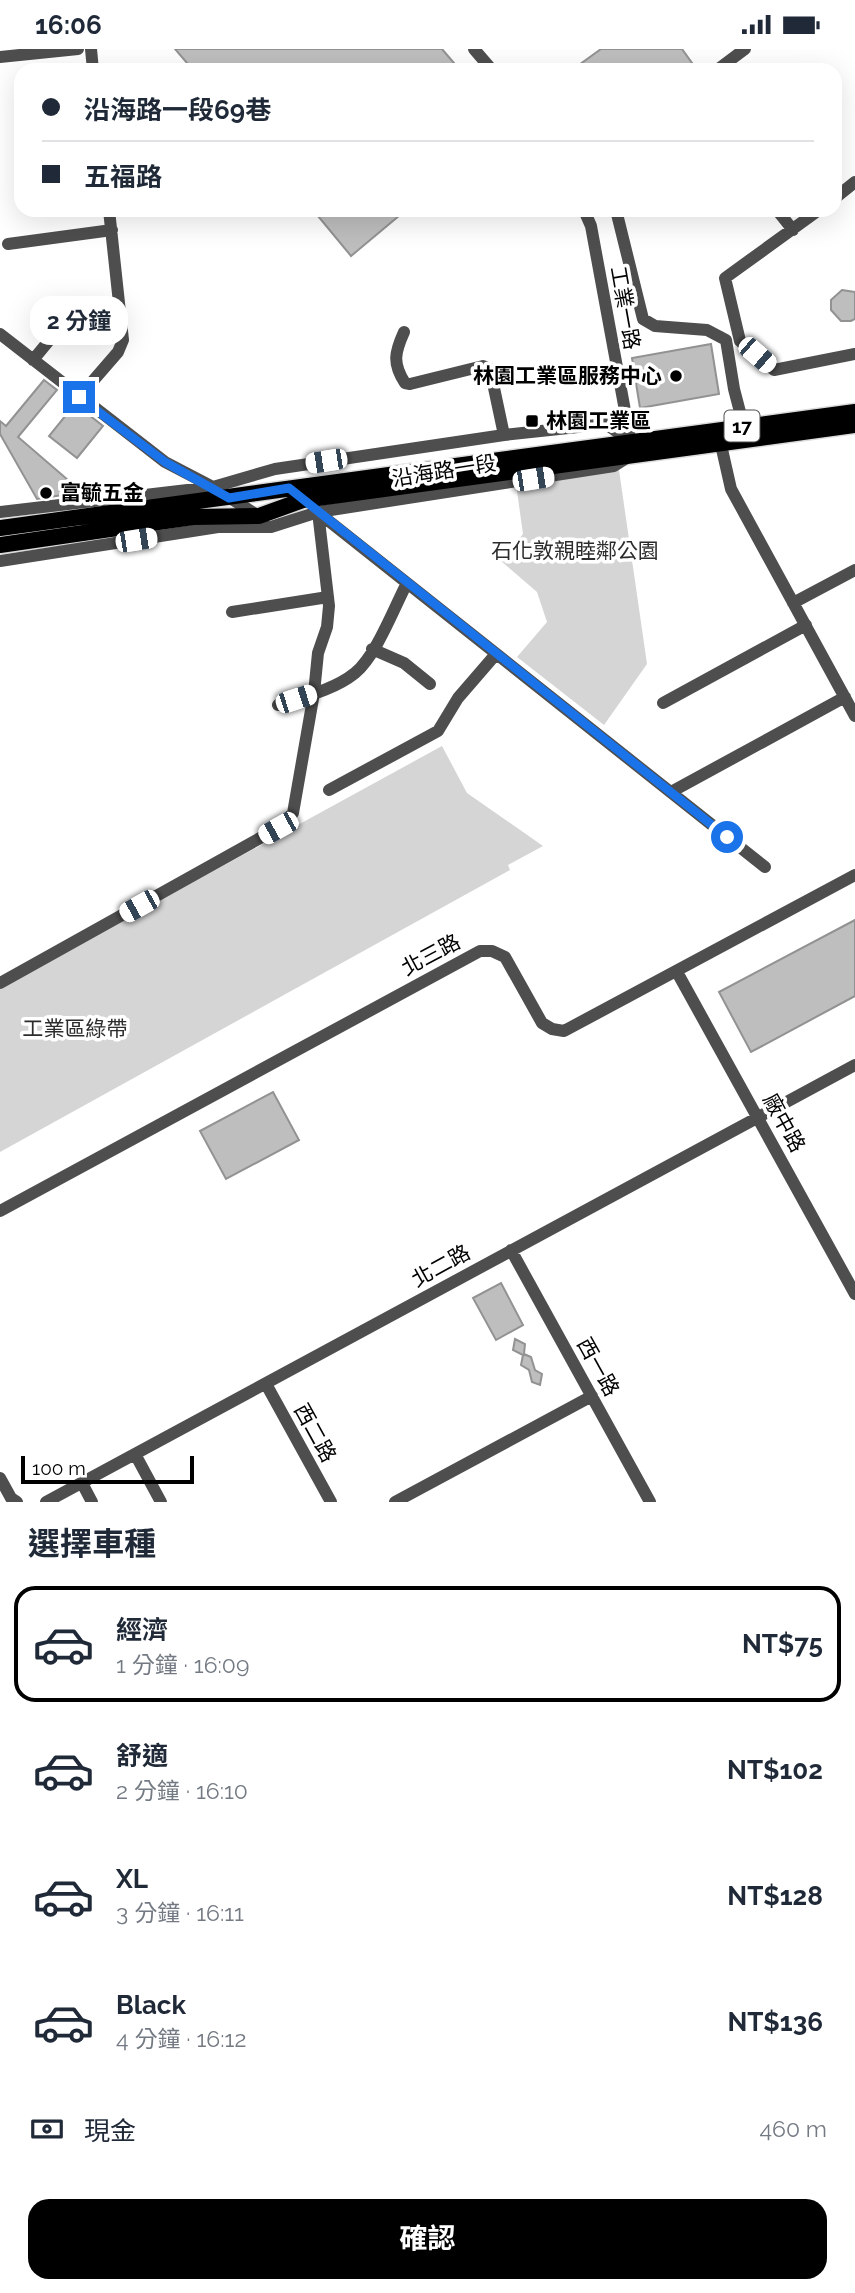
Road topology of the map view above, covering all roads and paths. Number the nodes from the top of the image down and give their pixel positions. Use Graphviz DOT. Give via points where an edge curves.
graph roads {
  1 [pos="78,49"];
  2 [pos="474,49"];
  3 [pos="745,49"];
  4 [pos="0,57"];
  5 [pos="486,63"];
  6 [pos="726,63"];
  7 [pos="110,217"];
  8 [pos="587,217"];
  9 [pos="618,217"];
  10 [pos="783,217"];
  11 [pos="810,217"];
  12 [pos="112,230"];
  13 [pos="793,230"];
  14 [pos="8,244"];
  15 [pos="77,313"];
  16 [pos="404,332"];
  17 [pos="0,334"];
  18 [pos="726,341"];
  19 [pos="740,341"];
  20 [pos="855,354"];
  21 [pos="33,360"];
  22 [pos="79,397"];
  23 [pos="855,412"];
  24 [pos="855,425"];
  25 [pos="746,432"];
  26 [pos="504,435"];
  27 [pos="719,435"];
  28 [pos="631,447"];
  29 [pos="213,487"];
  30 [pos="289,488"];
  31 [pos="229,498"];
  32 [pos="303,500"];
  33 [pos="0,512"];
  34 [pos="318,512"];
  35 [pos="265,521"];
  36 [pos="0,528"];
  37 [pos="0,545"];
  38 [pos="0,561"];
  39 [pos="855,570"];
  40 [pos="407,583"];
  41 [pos="328,597"];
  42 [pos="793,603"];
  43 [pos="233,612"];
  44 [pos="806,625"];
  45 [pos="372,649"];
  46 [pos="496,654"];
  47 [pos="430,684"];
  48 [pos="314,693"];
  49 [pos="845,697"];
  50 [pos="663,703"];
  51 [pos="278,705"];
  52 [pos="855,714"];
  53 [pos="329,790"];
  54 [pos="671,792"];
  55 [pos="765,867"];
  56 [pos="855,875"];
  57 [pos="677,972"];
  58 [pos="0,983"];
  59 [pos="855,1065"];
  60 [pos="759,1117"];
  61 [pos="0,1211"];
  62 [pos="511,1250"];
  63 [pos="855,1294"];
  64 [pos="266,1384"];
  65 [pos="592,1396"];
  66 [pos="135,1454"];
  67 [pos="0,1478"];
  68 [pos="82,1483"];
  69 [pos="17,1502"];
  70 [pos="46,1502"];
  71 [pos="92,1502"];
  72 [pos="161,1502"];
  73 [pos="331,1502"];
  74 [pos="395,1502"];
  75 [pos="650,1502"];
  1 -- 4 [label="street"];
  2 -- 5 [label="street"];
  3 -- 6 [label="street"];
  7 -- 12 [label="street"];
  8 -- 28 [label="street, 工業一路"];
  9 -- 18 [label="street" via="643,319 655,326 707,330"];
  10 -- 13 [label="street"];
  11 -- 13 [label="street"];
  12 -- 14 [label="street"];
  12 -- 22 [label="street" via="123,340"];
  13 -- 19 [label="street" via="725,278"];
  15 -- 21 [label="street"];
  16 -- 26 [label="street" via="394,361 405,383 483,366 490,369"];
  17 -- 21 [label="street"];
  18 -- 19 [label="street"];
  18 -- 25 [label="street"];
  19 -- 20 [label="street" via="774,370"];
  21 -- 22 [label="street"];
  22 -- 29 [label="street" via="165,462"];
  23 -- 25 [label="main road, 17"];
  24 -- 25 [label="main road, 17"];
  25 -- 27 [label="main road, 17"];
  26 -- 28 [label="street, 沿海路一段" via="606,424"];
  26 -- 29 [label="street, 沿海路一段" via="275,469"];
  27 -- 28 [label="main road, 17"];
  27 -- 42 [label="street" via="731,489"];
  28 -- 30 [label="main road, 沿海路一段 / 17"];
  28 -- 32 [label="main road, 沿海路一段 / 17"];
  28 -- 34 [label="street, 沿海路一段" via="614,466"];
  29 -- 31 [label="street"];
  29 -- 33 [label="street, 沿海路一段"];
  30 -- 31 [label="main road, 沿海路一段 / 17"];
  30 -- 32 [label="street"];
  31 -- 35 [label="street"];
  31 -- 36 [label="main road, 沿海路一段 / 17"];
  32 -- 34 [label="street"];
  32 -- 35 [label="main road, 沿海路一段 / 17"];
  34 -- 35 [label="street, 沿海路一段"];
  34 -- 40 [label="street"];
  34 -- 41 [label="street"];
  35 -- 37 [label="main road, 沿海路一段 / 17" via="193,517"];
  35 -- 38 [label="street, 沿海路一段"];
  39 -- 42 [label="street"];
  40 -- 45 [label="street"];
  40 -- 46 [label="street"];
  41 -- 43 [label="street"];
  41 -- 48 [label="street"];
  42 -- 44 [label="street"];
  44 -- 49 [label="street"];
  44 -- 50 [label="street"];
  45 -- 47 [label="street" via="404,663"];
  45 -- 48 [label="street" via="356,673"];
  46 -- 53 [label="street" via="458,698 438,731"];
  46 -- 54 [label="street"];
  48 -- 51 [label="street"];
  48 -- 58 [label="street" via="293,813 278,828"];
  49 -- 52 [label="street"];
  49 -- 54 [label="street"];
  54 -- 55 [label="street"];
  56 -- 57 [label="street, 北三路"];
  57 -- 60 [label="street, 廠中路"];
  57 -- 61 [label="street, 北三路" via="564,1031 542,1023 505,957 480,951"];
  59 -- 60 [label="street, 北二路"];
  60 -- 62 [label="street, 北二路"];
  60 -- 63 [label="street, 廠中路"];
  62 -- 64 [label="street, 北二路"];
  62 -- 65 [label="street, 西一路"];
  64 -- 66 [label="street, 北二路"];
  64 -- 73 [label="street, 西二路"];
  65 -- 74 [label="street"];
  65 -- 75 [label="street, 西一路"];
  66 -- 68 [label="street, 北二路"];
  66 -- 72 [label="street"];
  67 -- 69 [label="street"];
  68 -- 70 [label="street, 北二路"];
  68 -- 71 [label="street"];
}
